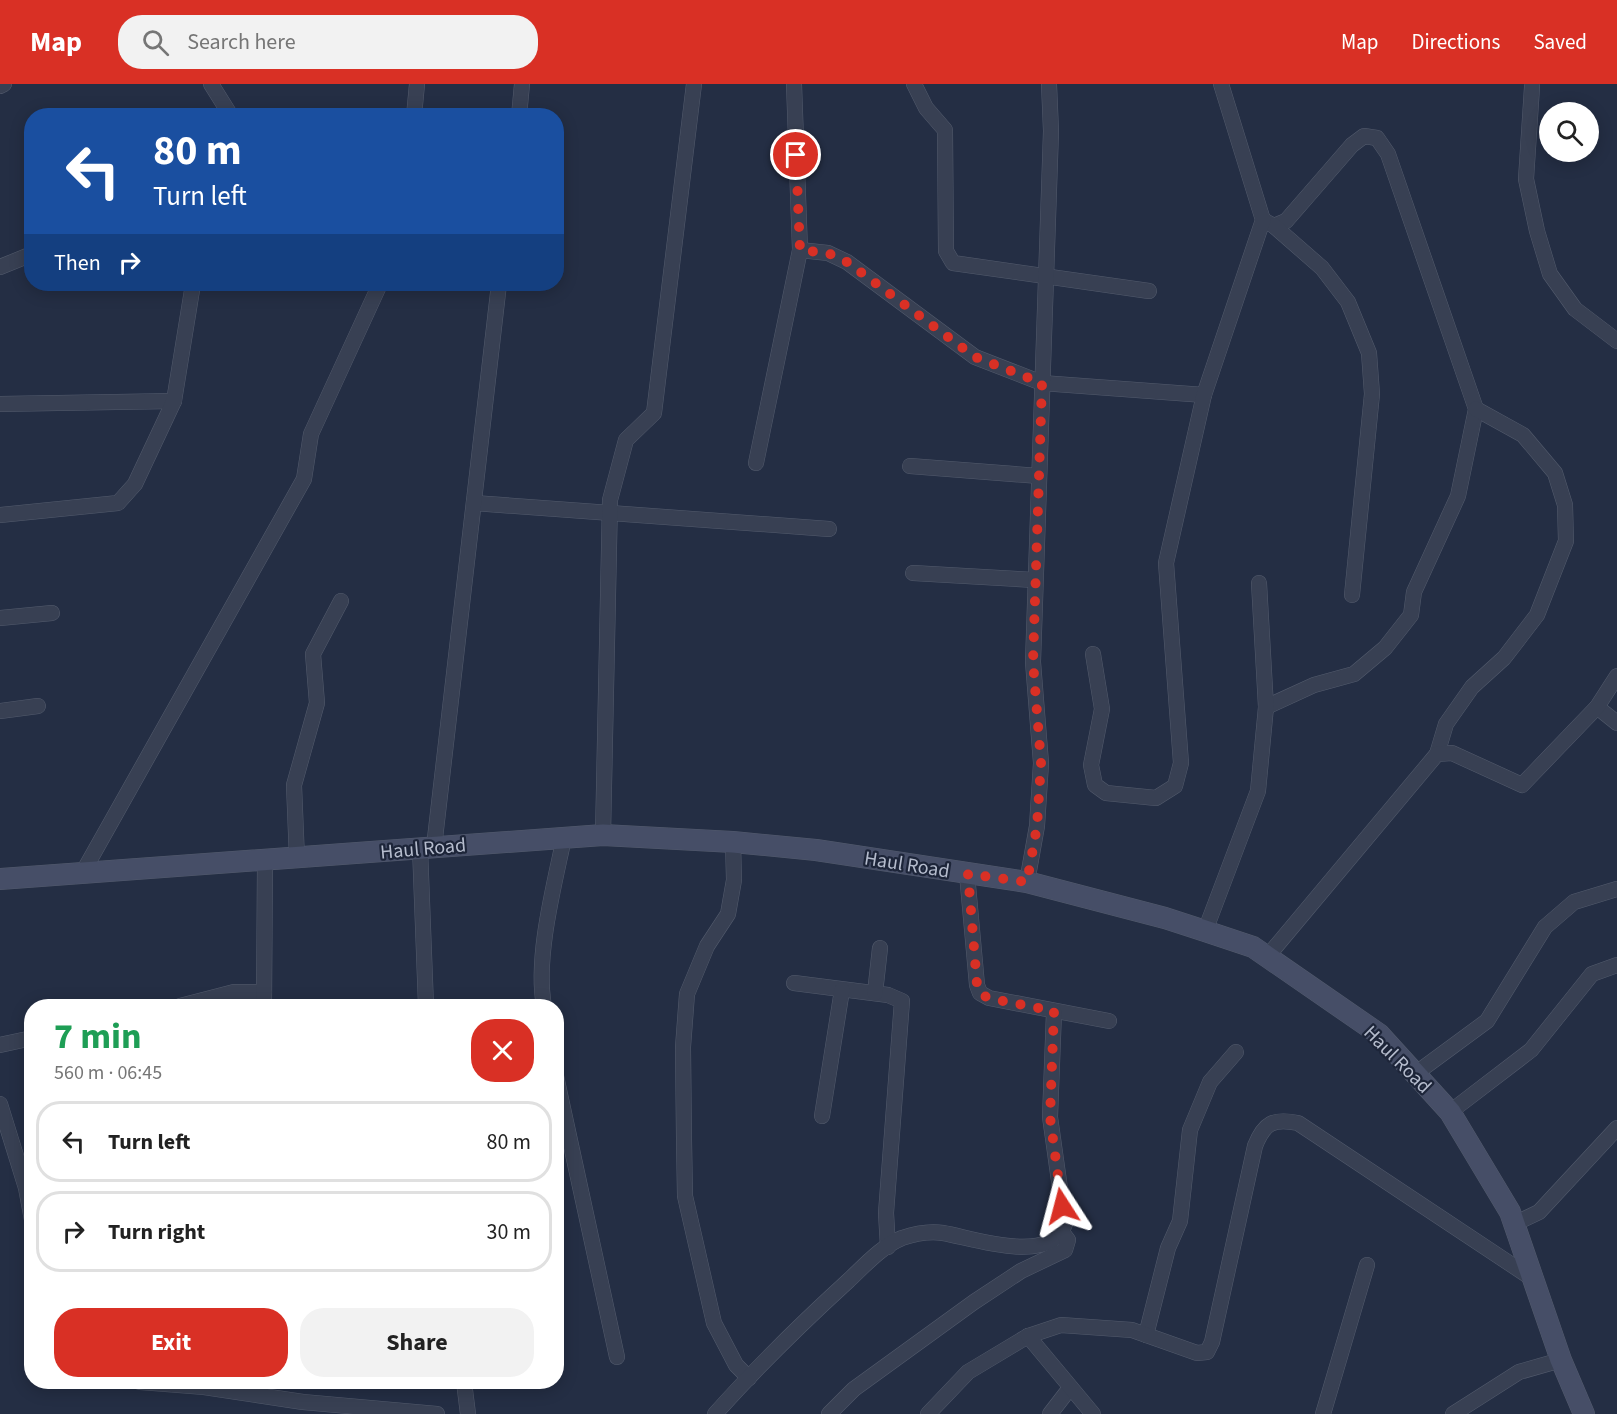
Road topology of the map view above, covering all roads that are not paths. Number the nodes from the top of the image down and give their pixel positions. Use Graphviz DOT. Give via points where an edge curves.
graph roads {
  1 [pos="211,84"];
  2 [pos="417,84"];
  3 [pos="522,84"];
  4 [pos="694,84"];
  5 [pos="794,84"];
  6 [pos="914,84"];
  7 [pos="1049,84"];
  8 [pos="1221,84"];
  9 [pos="1532,87"];
  10 [pos="226,108"];
  11 [pos="415,108"];
  12 [pos="520,108"];
  13 [pos="1268,223"];
  14 [pos="800,250"];
  15 [pos="24,257"];
  16 [pos="0,267"];
  17 [pos="1047,275"];
  18 [pos="192,291"];
  19 [pos="377,291"];
  20 [pos="498,291"];
  21 [pos="1149,291"];
  22 [pos="1617,341"];
  23 [pos="1042,383"];
  24 [pos="1204,395"];
  25 [pos="174,401"];
  26 [pos="0,404"];
  27 [pos="1476,409"];
  28 [pos="756,463"];
  29 [pos="910,466"];
  30 [pos="1039,476"];
  31 [pos="474,503"];
  32 [pos="609,513"];
  33 [pos="0,515"];
  34 [pos="829,529"];
  35 [pos="913,573"];
  36 [pos="1035,580"];
  37 [pos="1260,583"];
  38 [pos="1353,595"];
  39 [pos="341,602"];
  40 [pos="52,613"];
  41 [pos="0,618"];
  42 [pos="1093,654"];
  43 [pos="1617,676"];
  44 [pos="38,706"];
  45 [pos="1266,707"];
  46 [pos="1597,707"];
  47 [pos="0,711"];
  48 [pos="1617,723"];
  49 [pos="1437,754"];
  50 [pos="603,835"];
  51 [pos="564,838"];
  52 [pos="733,842"];
  53 [pos="427,848"];
  54 [pos="297,859"];
  55 [pos="265,861"];
  56 [pos="83,872"];
  57 [pos="968,874"];
  58 [pos="0,879"];
  59 [pos="1027,882"];
  60 [pos="1617,889"];
  61 [pos="1205,931"];
  62 [pos="880,948"];
  63 [pos="1267,957"];
  64 [pos="1617,965"];
  65 [pos="794,983"];
  66 [pos="842,990"];
  67 [pos="875,993"];
  68 [pos="207,999"];
  69 [pos="264,999"];
  70 [pos="426,999"];
  71 [pos="543,999"];
  72 [pos="1054,1011"];
  73 [pos="1108,1021"];
  74 [pos="24,1040"];
  75 [pos="0,1045"];
  76 [pos="1236,1052"];
  77 [pos="1415,1074"];
  78 [pos="0,1104"];
  79 [pos="1450,1112"];
  80 [pos="564,1113"];
  81 [pos="822,1116"];
  82 [pos="1617,1128"];
  83 [pos="24,1173"];
  84 [pos="1514,1224"];
  85 [pos="1062,1232"];
  86 [pos="888,1247"];
  87 [pos="1367,1265"];
  88 [pos="1533,1279"];
  89 [pos="1146,1335"];
  90 [pos="1028,1336"];
  91 [pos="616,1357"];
  92 [pos="1561,1360"];
  93 [pos="749,1378"];
  94 [pos="1070,1388"];
  95 [pos="217,1389"];
  96 [pos="465,1389"];
  97 [pos="437,1414"];
  98 [pos="468,1414"];
  99 [pos="715,1414"];
  100 [pos="829,1414"];
  101 [pos="928,1414"];
  102 [pos="1050,1414"];
  103 [pos="1093,1414"];
  104 [pos="1323,1414"];
  105 [pos="1453,1414"];
  106 [pos="1584,1414"];
  1 -- 10 [label="street"];
  2 -- 11 [label="street"];
  3 -- 12 [label="street"];
  4 -- 32 [label="street" via="654,412 626,440"];
  5 -- 14 [label="street"];
  6 -- 17 [label="street" via="926,108 945,130 946,251 953,263"];
  7 -- 17 [label="street"];
  8 -- 13 [label="street"];
  9 -- 22 [label="street" via="1527,179 1550,274 1575,309"];
  13 -- 24 [label="street"];
  13 -- 27 [label="street" via="1286,221 1352,145 1364,136 1377,138 1388,154"];
  13 -- 38 [label="street" via="1322,268 1348,302 1369,353 1372,394"];
  14 -- 23 [label="street" via="828,253 847,262 975,357"];
  14 -- 28 [label="street"];
  15 -- 16 [label="street"];
  17 -- 21 [label="street"];
  17 -- 23 [label="street"];
  18 -- 25 [label="street"];
  19 -- 56 [label="street" via="311,434 304,479"];
  20 -- 31 [label="street"];
  23 -- 24 [label="street"];
  23 -- 30 [label="street"];
  24 -- 42 [label="street" via="1166,563 1181,763 1175,786 1156,798 1106,793 1095,785 1091,765 1102,709"];
  25 -- 26 [label="street"];
  25 -- 33 [label="street" via="135,484 118,503"];
  27 -- 45 [label="street" via="1458,496 1414,592 1411,615 1385,648 1354,674 1314,685"];
  27 -- 49 [label="street" via="1523,435 1555,473 1565,505 1566,541 1537,615 1452,715"];
  29 -- 30 [label="street"];
  30 -- 36 [label="street"];
  31 -- 32 [label="street"];
  31 -- 53 [label="street"];
  32 -- 34 [label="street"];
  32 -- 50 [label="street"];
  35 -- 36 [label="street"];
  36 -- 59 [label="street" via="1033,662 1041,763 1037,826"];
  37 -- 45 [label="street"];
  39 -- 54 [label="street" via="313,654 317,703 294,785"];
  40 -- 41 [label="street"];
  43 -- 46 [label="street"];
  44 -- 47 [label="street"];
  45 -- 61 [label="street" via="1258,791"];
  46 -- 48 [label="street"];
  46 -- 49 [label="street" via="1522,785 1452,753"];
  49 -- 63 [label="street"];
  50 -- 51 [label="main road, Haul Road"];
  50 -- 52 [label="main road, Haul Road"];
  51 -- 53 [label="main road, Haul Road"];
  51 -- 71 [label="street" via="549,913"];
  52 -- 57 [label="main road, Haul Road" via="816,850"];
  52 -- 93 [label="street" via="734,880 728,914 708,946 687,994 684,1139 686,1196 714,1323 736,1365"];
  53 -- 54 [label="main road, Haul Road"];
  53 -- 70 [label="street"];
  54 -- 55 [label="main road, Haul Road"];
  55 -- 56 [label="main road, Haul Road"];
  55 -- 69 [label="street"];
  56 -- 58 [label="main road, Haul Road"];
  57 -- 59 [label="main road, Haul Road"];
  57 -- 72 [label="street" via="980,993"];
  59 -- 61 [label="main road, Haul Road"];
  60 -- 77 [label="street" via="1574,902 1545,927 1487,1021"];
  61 -- 63 [label="main road, Haul Road" via="1253,947"];
  62 -- 67 [label="street"];
  63 -- 77 [label="main road, Haul Road" via="1379,1034"];
  64 -- 79 [label="street" via="1592,974 1531,1050"];
  65 -- 66 [label="street"];
  66 -- 67 [label="street"];
  66 -- 81 [label="street"];
  67 -- 86 [label="street" via="896,996 902,1001 885,1214"];
  68 -- 69 [label="street" via="234,992"];
  72 -- 73 [label="street"];
  72 -- 85 [label="street" via="1050,1117 1065,1224"];
  74 -- 75 [label="street"];
  76 -- 89 [label="street" via="1210,1082 1190,1130 1180,1221 1168,1248"];
  77 -- 79 [label="main road, Haul Road"];
  78 -- 83 [label="street"];
  79 -- 84 [label="main road, Haul Road"];
  80 -- 91 [label="street"];
  82 -- 84 [label="street" via="1539,1212"];
  84 -- 88 [label="main road, Haul Road"];
  85 -- 86 [label="street" via="1050,1242 1032,1247 940,1233 921,1233"];
  85 -- 100 [label="street" via="1068,1240 1065,1250 1021,1271 974,1302 854,1389"];
  86 -- 93 [label="street" via="806,1320"];
  87 -- 104 [label="street"];
  88 -- 89 [label="street" via="1298,1123 1271,1121 1255,1146 1207,1352 1197,1353"];
  88 -- 92 [label="main road, Haul Road"];
  89 -- 90 [label="street" via="1132,1330 1061,1325"];
  90 -- 94 [label="street"];
  90 -- 101 [label="street" via="968,1372"];
  92 -- 105 [label="street" via="1519,1372"];
  92 -- 106 [label="main road, Haul Road"];
  93 -- 99 [label="street"];
  94 -- 102 [label="street"];
  94 -- 103 [label="street"];
  95 -- 97 [label="street" via="303,1402"];
  96 -- 98 [label="street"];
}
